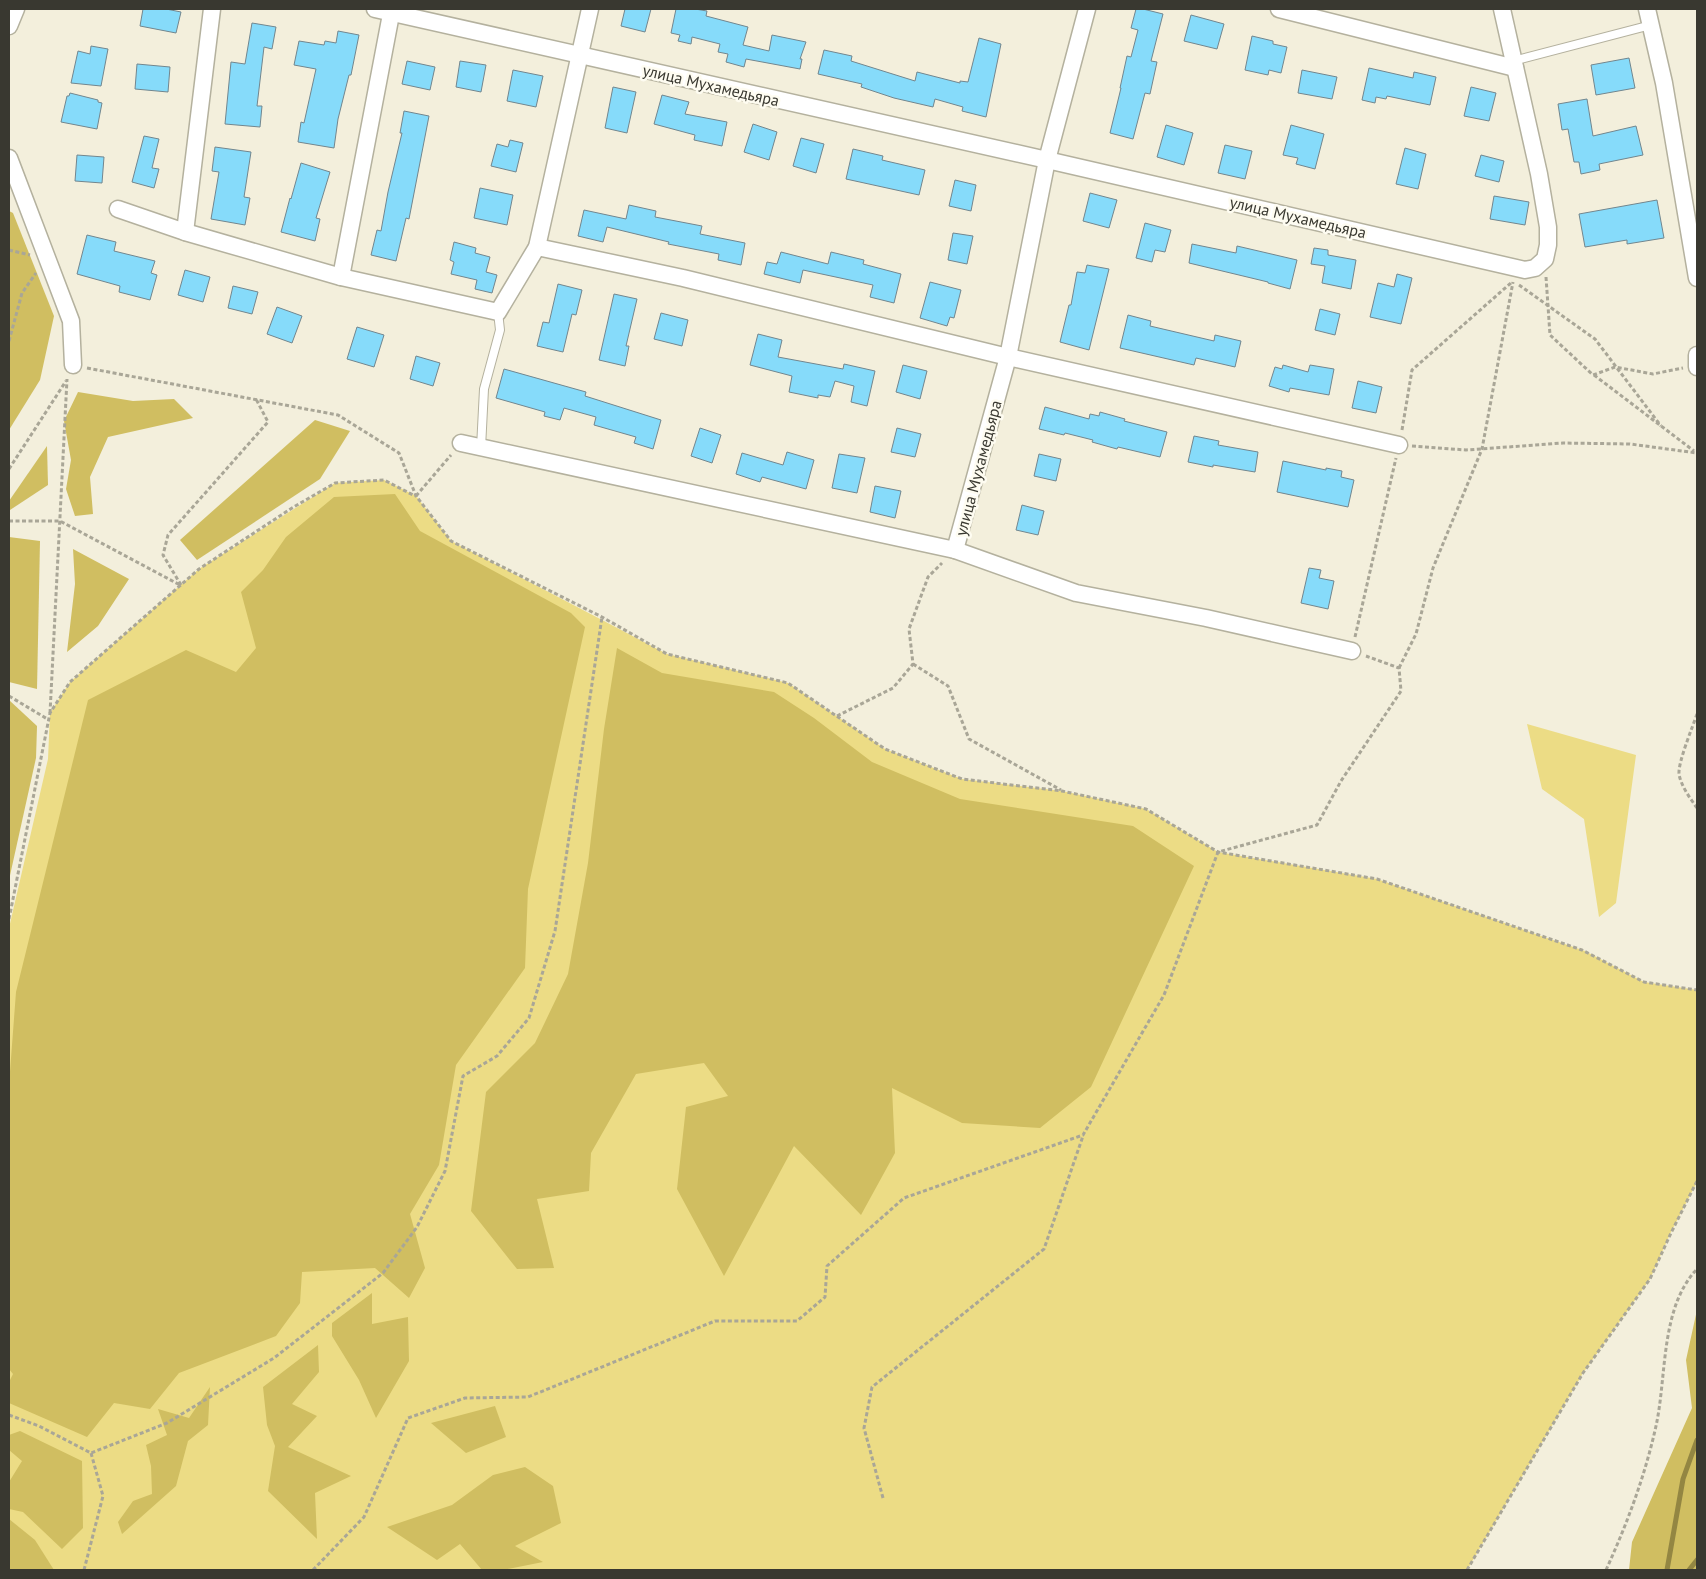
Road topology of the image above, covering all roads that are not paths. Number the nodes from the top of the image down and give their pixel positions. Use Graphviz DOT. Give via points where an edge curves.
graph roads {
  1 [pos="16,9"];
  2 [pos="212,9"];
  3 [pos="375,9"];
  4 [pos="590,9"];
  5 [pos="1087,9"];
  6 [pos="1279,9"];
  7 [pos="1502,9"];
  8 [pos="1647,9"];
  9 [pos="392,11"];
  10 [pos="1651,25"];
  11 [pos="9,26"];
  12 [pos="580,56"];
  13 [pos="1514,64"];
  14 [pos="9,158"];
  15 [pos="1047,160"];
  16 [pos="118,209"];
  17 [pos="185,232"];
  18 [pos="537,247"];
  19 [pos="341,277"];
  20 [pos="1697,278"];
  21 [pos="498,312"];
  22 [pos="1697,355"];
  23 [pos="1008,357"];
  24 [pos="73,365"];
  25 [pos="1697,366"];
  26 [pos="461,443"];
  27 [pos="1399,445"];
  28 [pos="481,448"];
  29 [pos="955,550"];
  30 [pos="1352,651"];
  1 -- 11 [label="street"];
  2 -- 17 [label="street"];
  3 -- 9 [label="street, улица Мухамедьяра"];
  4 -- 12 [label="street"];
  5 -- 15 [label="street, улица Мухамедьяра"];
  6 -- 13 [label="street"];
  7 -- 13 [label="street"];
  8 -- 10 [label="street"];
  9 -- 12 [label="street, улица Мухамедьяра"];
  9 -- 19 [label="street"];
  10 -- 13 [label="lane"];
  10 -- 20 [label="street"];
  12 -- 15 [label="street, улица Мухамедьяра"];
  12 -- 18 [label="street"];
  13 -- 15 [label="street, улица Мухамедьяра" via="1548,227 1545,259 1535,268 1525,270"];
  14 -- 24 [label="street" via="71,320"];
  15 -- 23 [label="street, улица Мухамедьяра"];
  16 -- 17 [label="street"];
  17 -- 19 [label="street"];
  18 -- 21 [label="street"];
  18 -- 23 [label="street" via="683,278"];
  19 -- 21 [label="street"];
  21 -- 28 [label="lane" via="500,330 484,390"];
  22 -- 25 [label="street"];
  23 -- 27 [label="street"];
  23 -- 29 [label="street, улица Мухамедьяра"];
  26 -- 28 [label="street"];
  28 -- 29 [label="street"];
  29 -- 30 [label="street" via="1076,593"];
}
